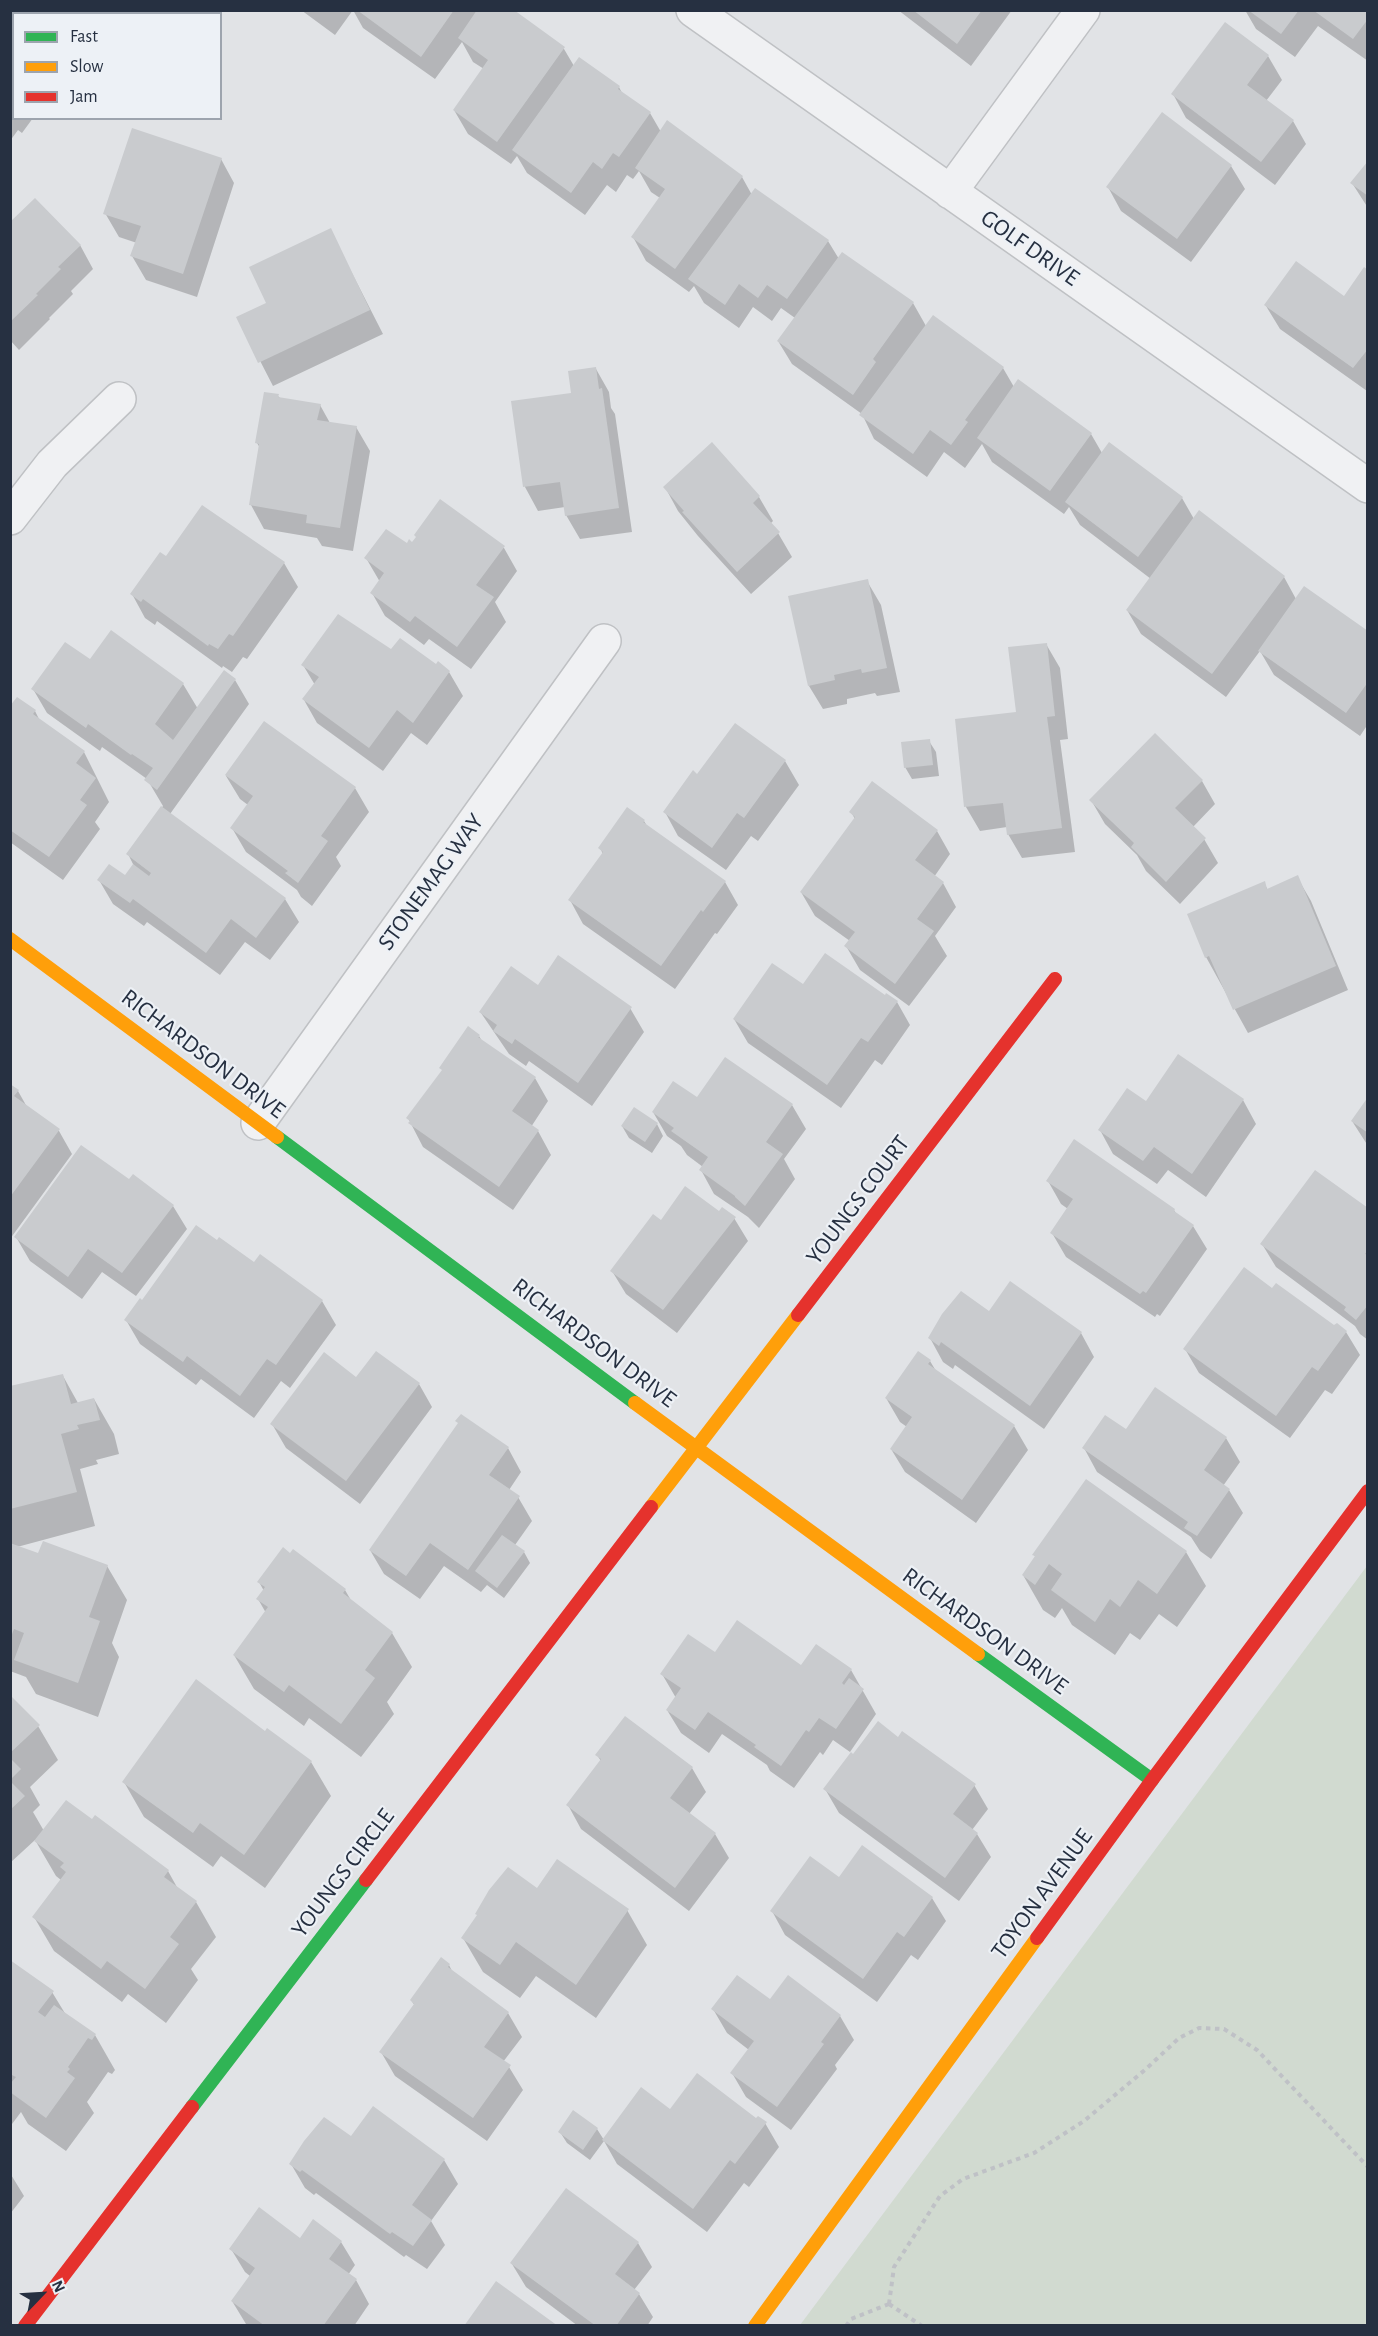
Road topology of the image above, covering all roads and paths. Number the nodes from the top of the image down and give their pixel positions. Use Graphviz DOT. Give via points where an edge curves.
graph roads {
  1 [pos="693,10"];
  2 [pos="1083,10"];
  3 [pos="950,192"];
  4 [pos="119,399"];
  5 [pos="1368,486"];
  6 [pos="10,518"];
  7 [pos="604,642"];
  8 [pos="10,939"];
  9 [pos="1055,979"];
  10 [pos="258,1123"];
  11 [pos="696,1448"];
  12 [pos="1368,1491"];
  13 [pos="1152,1780"];
  14 [pos="1368,2167"];
  15 [pos="889,2304"];
  16 [pos="25,2325"];
  17 [pos="755,2325"];
  18 [pos="846,2325"];
  19 [pos="921,2325"];
  1 -- 3 [label="street, GOLF DRIVE"];
  2 -- 3 [label="street"];
  3 -- 5 [label="street, GOLF DRIVE"];
  4 -- 6 [label="street" via="52,464"];
  7 -- 10 [label="street, STONEMAG WAY"];
  8 -- 10 [label="street, RICHARDSON DRIVE"];
  9 -- 11 [label="street, YOUNGS COURT"];
  10 -- 11 [label="street, RICHARDSON DRIVE"];
  11 -- 13 [label="street, RICHARDSON DRIVE"];
  11 -- 16 [label="street, YOUNGS CIRCLE"];
  12 -- 13 [label="street, TOYON AVENUE"];
  13 -- 17 [label="street, TOYON AVENUE"];
  14 -- 15 [label="path" via="1257,2050 1224,2029 1199,2028 1179,2038 1084,2121 1034,2153 963,2179 940,2196 894,2266"];
  15 -- 18 [label="path" via="851,2319"];
  15 -- 19 [label="path"];
}
